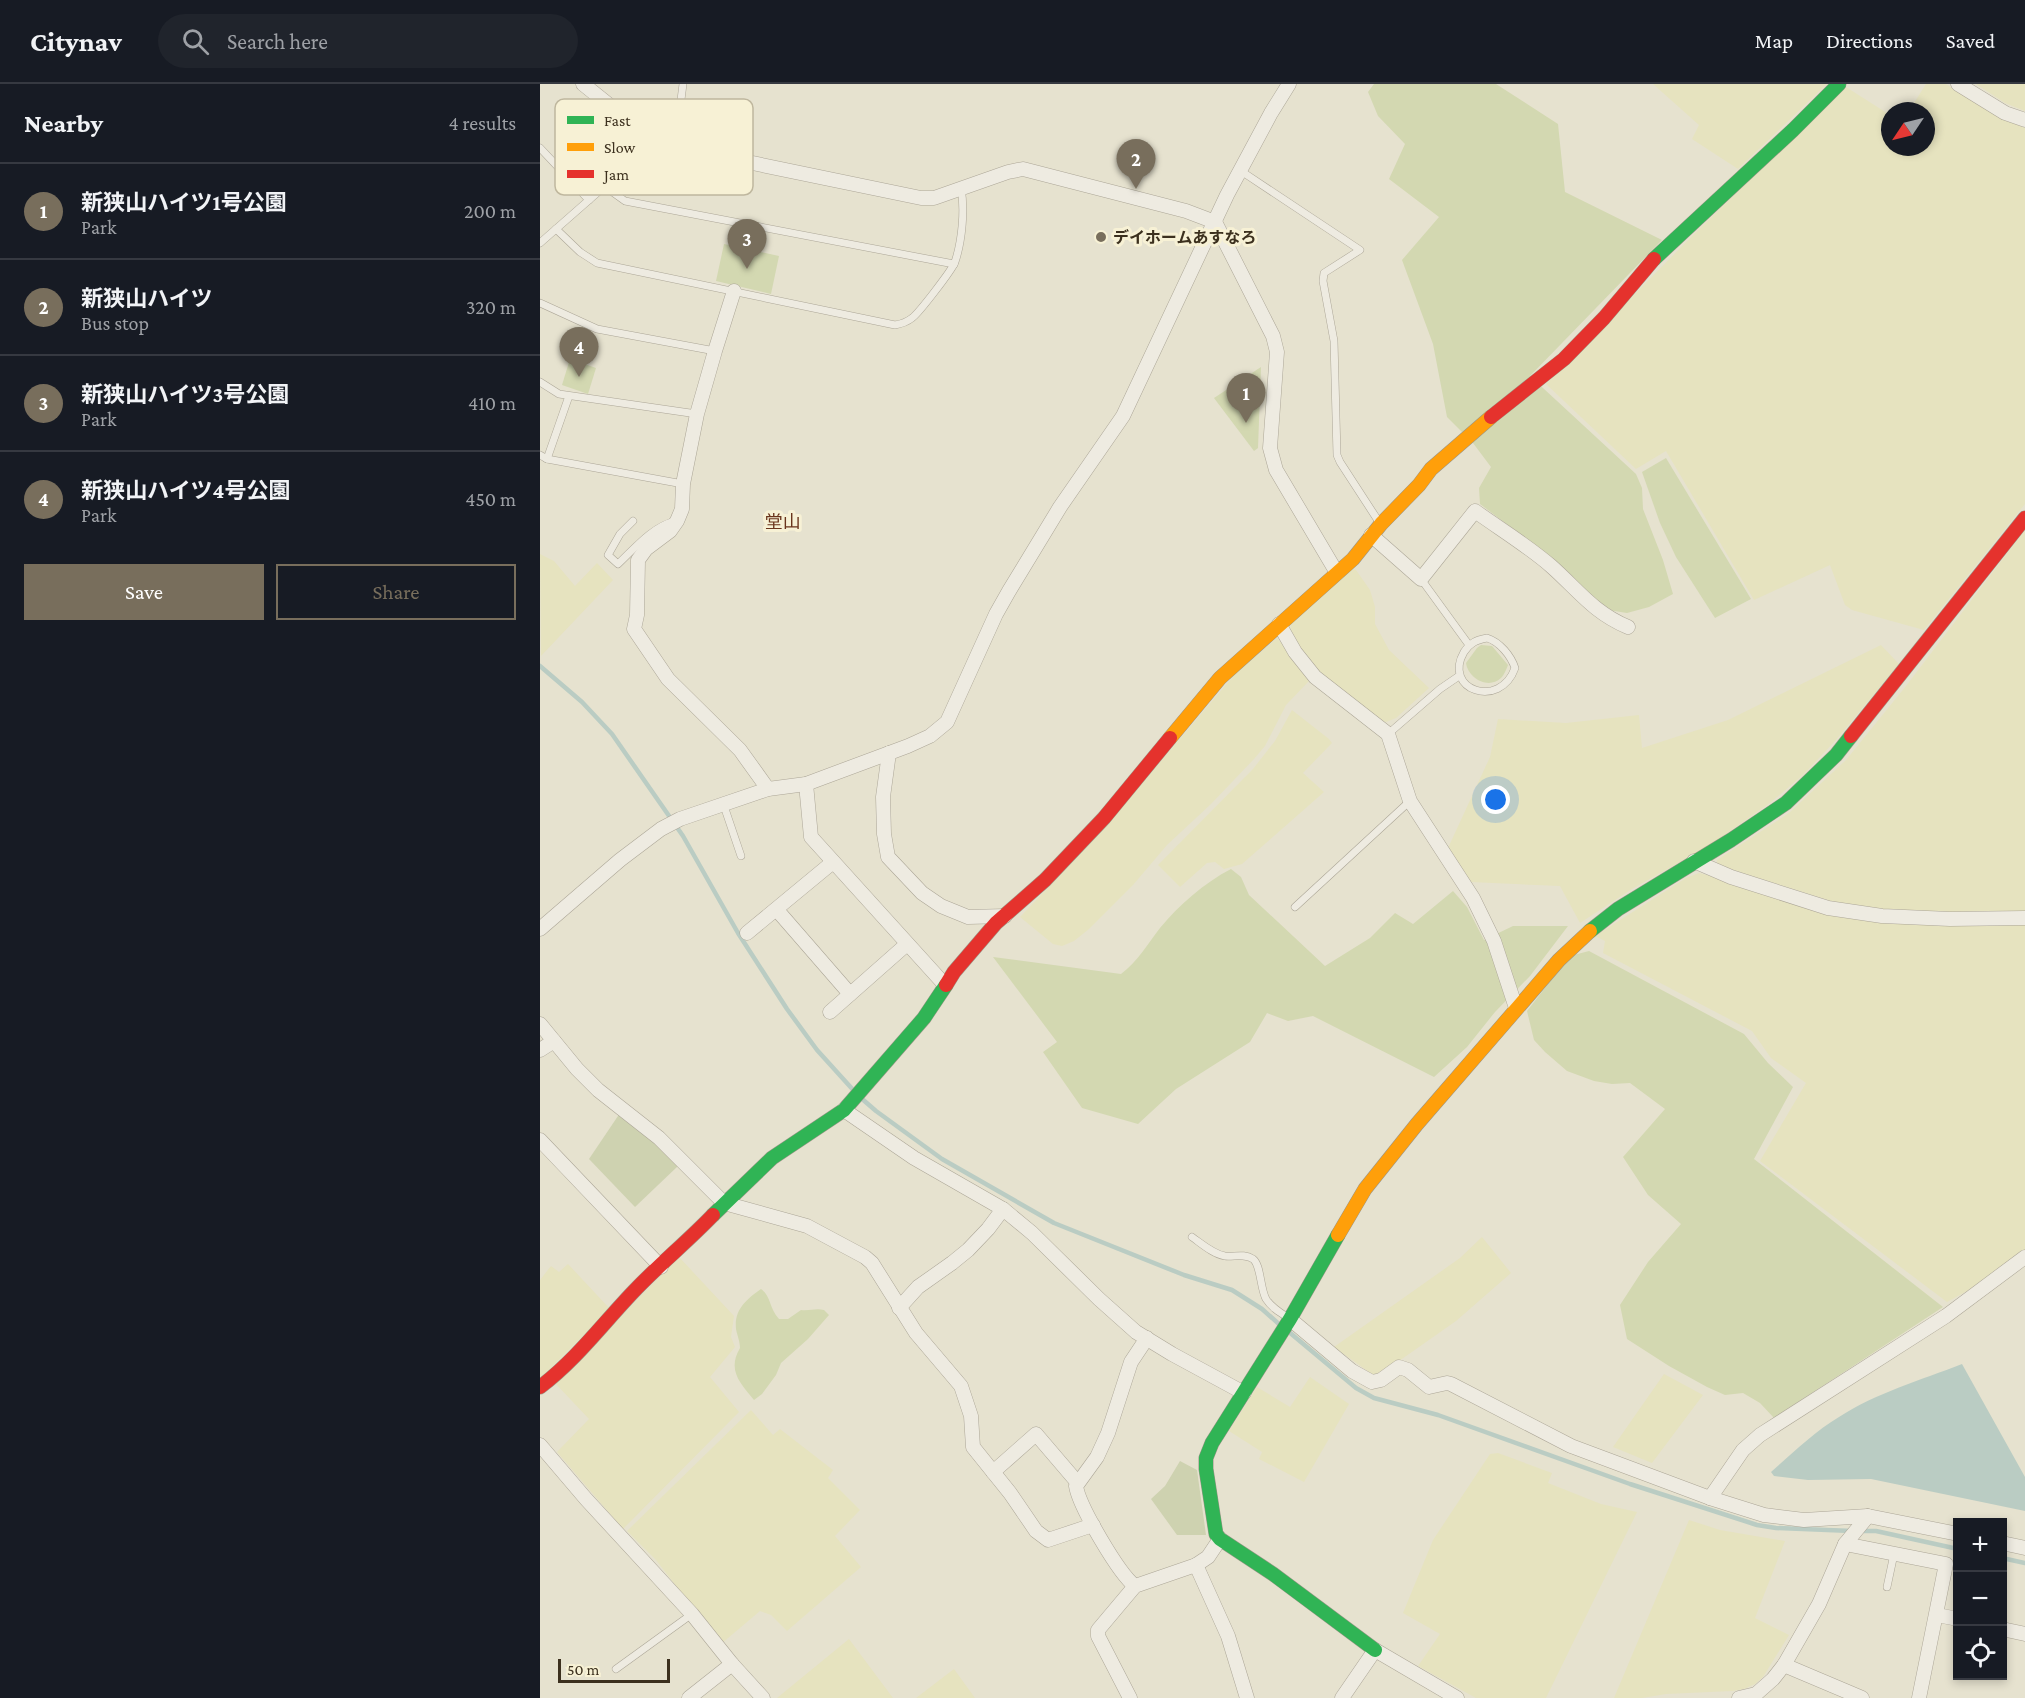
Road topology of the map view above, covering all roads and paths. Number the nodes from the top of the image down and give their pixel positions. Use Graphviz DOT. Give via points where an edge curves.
graph roads {
  1 [pos="583,84"];
  2 [pos="683,84"];
  3 [pos="1289,84"];
  4 [pos="1839,84"];
  5 [pos="1958,84"];
  6 [pos="602,99"];
  7 [pos="681,99"];
  8 [pos="2025,120"];
  9 [pos="540,148"];
  10 [pos="753,163"];
  11 [pos="555,164"];
  12 [pos="1241,171"];
  13 [pos="962,189"];
  14 [pos="584,195"];
  15 [pos="594,195"];
  16 [pos="617,195"];
  17 [pos="589,200"];
  18 [pos="1215,222"];
  19 [pos="556,229"];
  20 [pos="540,243"];
  21 [pos="954,264"];
  22 [pos="734,291"];
  23 [pos="540,303"];
  24 [pos="715,351"];
  25 [pos="540,382"];
  26 [pos="569,396"];
  27 [pos="698,414"];
  28 [pos="544,457"];
  29 [pos="682,484"];
  30 [pos="2025,518"];
  31 [pos="633,520"];
  32 [pos="677,521"];
  33 [pos="1381,524"];
  34 [pos="1371,536"];
  35 [pos="1337,573"];
  36 [pos="1421,579"];
  37 [pos="1279,624"];
  38 [pos="1628,627"];
  39 [pos="1469,645"];
  40 [pos="1459,676"];
  41 [pos="1388,734"];
  42 [pos="889,753"];
  43 [pos="806,784"];
  44 [pos="768,789"];
  45 [pos="1410,801"];
  46 [pos="723,803"];
  47 [pos="741,856"];
  48 [pos="1694,861"];
  49 [pos="833,862"];
  50 [pos="1295,907"];
  51 [pos="777,910"];
  52 [pos="1005,916"];
  53 [pos="2025,918"];
  54 [pos="540,929"];
  55 [pos="747,933"];
  56 [pos="908,944"];
  57 [pos="945,985"];
  58 [pos="850,994"];
  59 [pos="1516,1008"];
  60 [pos="830,1012"];
  61 [pos="540,1024"];
  62 [pos="554,1041"];
  63 [pos="540,1050"];
  64 [pos="846,1108"];
  65 [pos="540,1140"];
  66 [pos="724,1203"];
  67 [pos="1003,1209"];
  68 [pos="1192,1237"];
  69 [pos="2025,1257"];
  70 [pos="661,1267"];
  71 [pos="899,1308"];
  72 [pos="1285,1326"];
  73 [pos="1147,1338"];
  74 [pos="540,1387"];
  75 [pos="1244,1393"];
  76 [pos="540,1445"];
  77 [pos="993,1472"];
  78 [pos="1077,1482"];
  79 [pos="1710,1498"];
  80 [pos="1866,1519"];
  81 [pos="1093,1525"];
  82 [pos="1953,1533"];
  83 [pos="1220,1539"];
  84 [pos="1847,1542"];
  85 [pos="2007,1544"];
  86 [pos="2025,1548"];
  87 [pos="1894,1554"];
  88 [pos="1196,1565"];
  89 [pos="1135,1586"];
  90 [pos="1887,1587"];
  91 [pos="692,1614"];
  92 [pos="1937,1615"];
  93 [pos="1953,1618"];
  94 [pos="2007,1630"];
  95 [pos="2025,1634"];
  96 [pos="1375,1650"];
  97 [pos="732,1664"];
  98 [pos="1784,1665"];
  99 [pos="616,1670"];
  100 [pos="1756,1696"];
  101 [pos="689,1698"];
  102 [pos="763,1698"];
  103 [pos="1130,1698"];
  104 [pos="1247,1698"];
  105 [pos="1342,1698"];
  106 [pos="1457,1698"];
  107 [pos="1739,1698"];
  108 [pos="1862,1698"];
  109 [pos="1918,1698"];
  1 -- 6 [label="street"];
  2 -- 7 [label="lane"];
  3 -- 12 [label="street"];
  4 -- 33 [label="street" via="1661,251 1563,359 1431,469"];
  5 -- 8 [label="street"];
  9 -- 11 [label="lane"];
  10 -- 13 [label="street" via="915,197 934,198"];
  12 -- 18 [label="street"];
  12 -- 33 [label="lane" via="1360,250 1324,273 1323,280 1334,341 1337,454"];
  13 -- 18 [label="street" via="1023,169"];
  13 -- 21 [label="lane" via="963,218"];
  14 -- 17 [label="lane"];
  15 -- 17 [label="lane"];
  16 -- 21 [label="lane" via="625,201"];
  17 -- 19 [label="lane"];
  18 -- 35 [label="street" via="1273,336 1277,352 1270,448 1276,470"];
  18 -- 42 [label="street" via="1123,416 1060,507 1009,591 947,722 930,736"];
  19 -- 20 [label="lane"];
  19 -- 22 [label="lane" via="597,263"];
  21 -- 22 [label="lane" via="914,317 895,325"];
  22 -- 24 [label="street"];
  23 -- 24 [label="lane" via="597,329"];
  24 -- 27 [label="street"];
  25 -- 26 [label="lane"];
  26 -- 27 [label="lane"];
  26 -- 28 [label="lane"];
  27 -- 29 [label="street"];
  28 -- 29 [label="lane"];
  29 -- 32 [label="street" via="682,509"];
  30 -- 48 [label="street" via="1836,755 1786,803"];
  31 -- 32 [label="lane" via="608,555 618,564 642,541"];
  32 -- 44 [label="street" via="638,560 634,629 668,679 740,750"];
  33 -- 34 [label="street"];
  34 -- 35 [label="street"];
  34 -- 36 [label="street"];
  35 -- 37 [label="street"];
  36 -- 38 [label="street" via="1475,511 1550,565 1610,620"];
  36 -- 39 [label="lane"];
  37 -- 41 [label="street" via="1315,677"];
  37 -- 52 [label="street" via="1220,678 1104,818"];
  39 -- 40 [label="lane" via="1460,660"];
  39 -- 40 [label="lane" via="1479,639 1493,640 1515,668 1501,687 1484,693"];
  40 -- 41 [label="lane"];
  41 -- 45 [label="street"];
  42 -- 43 [label="street"];
  42 -- 52 [label="street" via="883,797 888,857 941,906 968,917"];
  43 -- 44 [label="street"];
  43 -- 49 [label="street" via="811,837"];
  44 -- 46 [label="street"];
  45 -- 50 [label="lane"];
  45 -- 59 [label="street" via="1473,898 1494,941"];
  46 -- 47 [label="lane"];
  46 -- 54 [label="street" via="661,829"];
  48 -- 53 [label="street" via="1828,908 1882,916"];
  48 -- 59 [label="street" via="1593,928"];
  49 -- 51 [label="street"];
  49 -- 56 [label="street"];
  51 -- 55 [label="street"];
  51 -- 58 [label="street"];
  52 -- 57 [label="street"];
  56 -- 57 [label="street"];
  56 -- 58 [label="street"];
  57 -- 64 [label="street" via="924,1018"];
  58 -- 60 [label="street"];
  59 -- 72 [label="street" via="1365,1188"];
  61 -- 62 [label="street"];
  62 -- 63 [label="street"];
  62 -- 66 [label="street" via="598,1090 659,1138"];
  64 -- 66 [label="street" via="772,1158"];
  64 -- 67 [label="street" via="914,1158"];
  65 -- 70 [label="street"];
  66 -- 70 [label="street"];
  66 -- 71 [label="street" via="807,1226 865,1257"];
  67 -- 71 [label="street" via="968,1250 918,1287"];
  67 -- 73 [label="street"];
  68 -- 72 [label="lane" via="1211,1251 1255,1261 1265,1297"];
  69 -- 79 [label="street" via="1946,1316 1760,1435 1743,1450"];
  70 -- 74 [label="street" via="561,1371"];
  71 -- 77 [label="street" via="961,1386 971,1416 973,1447"];
  72 -- 75 [label="street"];
  72 -- 79 [label="street" via="1372,1382 1399,1367 1429,1387 1451,1384 1571,1446"];
  73 -- 75 [label="street"];
  73 -- 78 [label="street" via="1131,1362 1097,1457"];
  75 -- 83 [label="street" via="1206,1458 1214,1523"];
  76 -- 91 [label="street"];
  77 -- 78 [label="street" via="1036,1434"];
  77 -- 81 [label="street" via="1036,1532 1048,1540"];
  78 -- 81 [label="street" via="1076,1490"];
  79 -- 80 [label="street" via="1764,1515 1804,1520"];
  80 -- 82 [label="street"];
  80 -- 84 [label="street"];
  81 -- 89 [label="street" via="1119,1569"];
  83 -- 88 [label="street" via="1208,1557"];
  83 -- 96 [label="street"];
  84 -- 87 [label="street"];
  84 -- 98 [label="street" via="1819,1604"];
  85 -- 86 [label="street"];
  87 -- 90 [label="lane"];
  87 -- 92 [label="street" via="1947,1564"];
  88 -- 89 [label="street"];
  88 -- 104 [label="street" via="1228,1636"];
  89 -- 103 [label="street" via="1097,1634"];
  91 -- 97 [label="street"];
  91 -- 99 [label="lane"];
  92 -- 93 [label="street"];
  92 -- 109 [label="street"];
  94 -- 95 [label="street"];
  96 -- 105 [label="street"];
  96 -- 106 [label="street"];
  97 -- 101 [label="street"];
  97 -- 102 [label="street"];
  98 -- 100 [label="street"];
  98 -- 108 [label="street"];
  100 -- 107 [label="street"];
}
